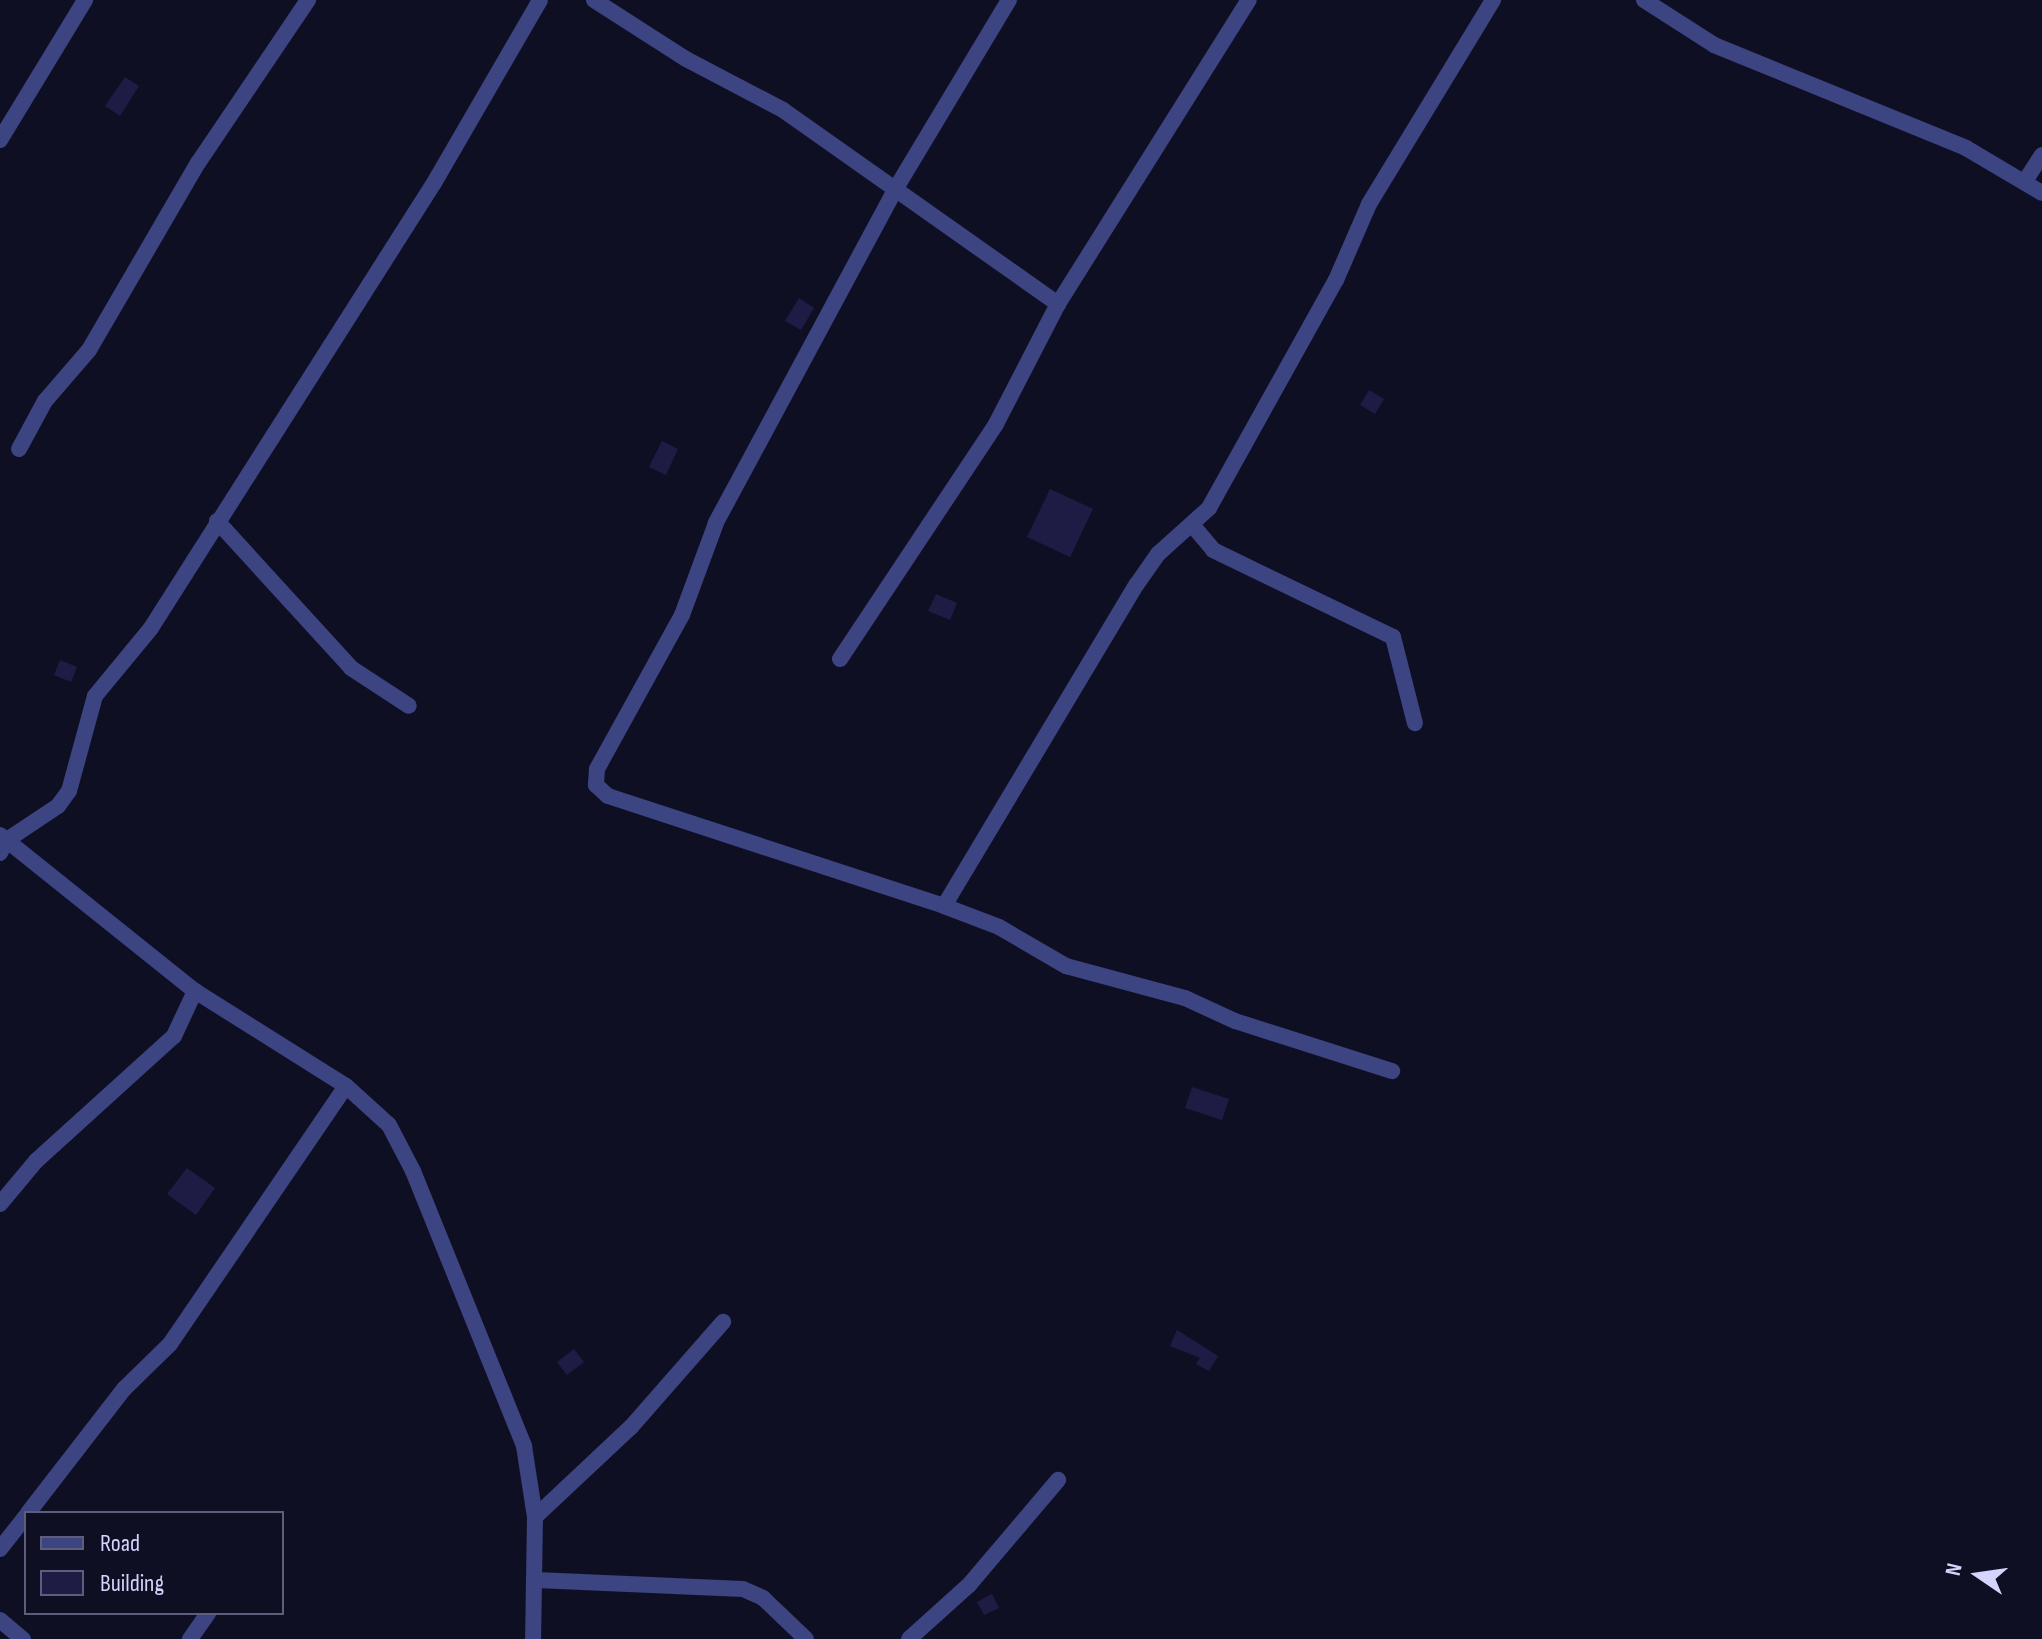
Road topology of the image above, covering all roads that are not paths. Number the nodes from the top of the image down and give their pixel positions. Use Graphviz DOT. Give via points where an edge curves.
graph roads {
  1 [pos="85,0"];
  2 [pos="308,0"];
  3 [pos="540,0"];
  4 [pos="594,0"];
  5 [pos="1009,0"];
  6 [pos="1249,0"];
  7 [pos="1493,0"];
  8 [pos="1644,0"];
  9 [pos="0,140"];
  10 [pos="2042,155"];
  11 [pos="2025,181"];
  12 [pos="895,190"];
  13 [pos="2042,193"];
  14 [pos="1058,304"];
  15 [pos="19,449"];
  16 [pos="217,521"];
  17 [pos="1194,527"];
  18 [pos="840,659"];
  19 [pos="409,706"];
  20 [pos="1415,723"];
  21 [pos="2,843"];
  22 [pos="944,906"];
  23 [pos="195,991"];
  24 [pos="1392,1071"];
  25 [pos="346,1086"];
  26 [pos="0,1204"];
  27 [pos="723,1322"];
  28 [pos="1058,1480"];
  29 [pos="29,1511"];
  30 [pos="535,1517"];
  31 [pos="24,1518"];
  32 [pos="0,1549"];
  33 [pos="536,1580"];
  34 [pos="207,1615"];
  35 [pos="0,1620"];
  36 [pos="804,1638"];
  37 [pos="23,1639"];
  38 [pos="190,1639"];
  39 [pos="533,1639"];
  40 [pos="909,1639"];
  1 -- 9 [label="street"];
  2 -- 15 [label="street" via="198,163 89,350 45,401"];
  3 -- 16 [label="street" via="434,183"];
  4 -- 12 [label="street" via="686,59 783,110"];
  5 -- 12 [label="street"];
  6 -- 14 [label="street"];
  7 -- 17 [label="street" via="1369,204 1329,293"];
  8 -- 11 [label="street" via="1714,45 1966,148"];
  10 -- 11 [label="street"];
  11 -- 13 [label="street"];
  12 -- 14 [label="street"];
  12 -- 22 [label="street" via="716,523 682,615 597,769 596,785 608,796"];
  14 -- 18 [label="street" via="996,424"];
  16 -- 19 [label="street" via="351,668"];
  16 -- 21 [label="street" via="151,628 95,696 69,791 58,806"];
  17 -- 20 [label="street" via="1213,550 1393,637"];
  17 -- 22 [label="street" via="1158,554 1137,584"];
  21 -- 23 [label="street"];
  22 -- 24 [label="street" via="999,927 1066,966 1185,998 1235,1021"];
  23 -- 25 [label="street"];
  23 -- 26 [label="street" via="174,1036 36,1161"];
  25 -- 29 [label="street" via="170,1344 124,1389"];
  25 -- 30 [label="street" via="389,1125 413,1171 524,1446"];
  27 -- 30 [label="street" via="631,1427"];
  28 -- 40 [label="street" via="969,1585"];
  30 -- 33 [label="street"];
  31 -- 32 [label="street"];
  33 -- 36 [label="street" via="743,1589 763,1598"];
  33 -- 39 [label="street"];
  34 -- 38 [label="street"];
  35 -- 37 [label="street"];
}
